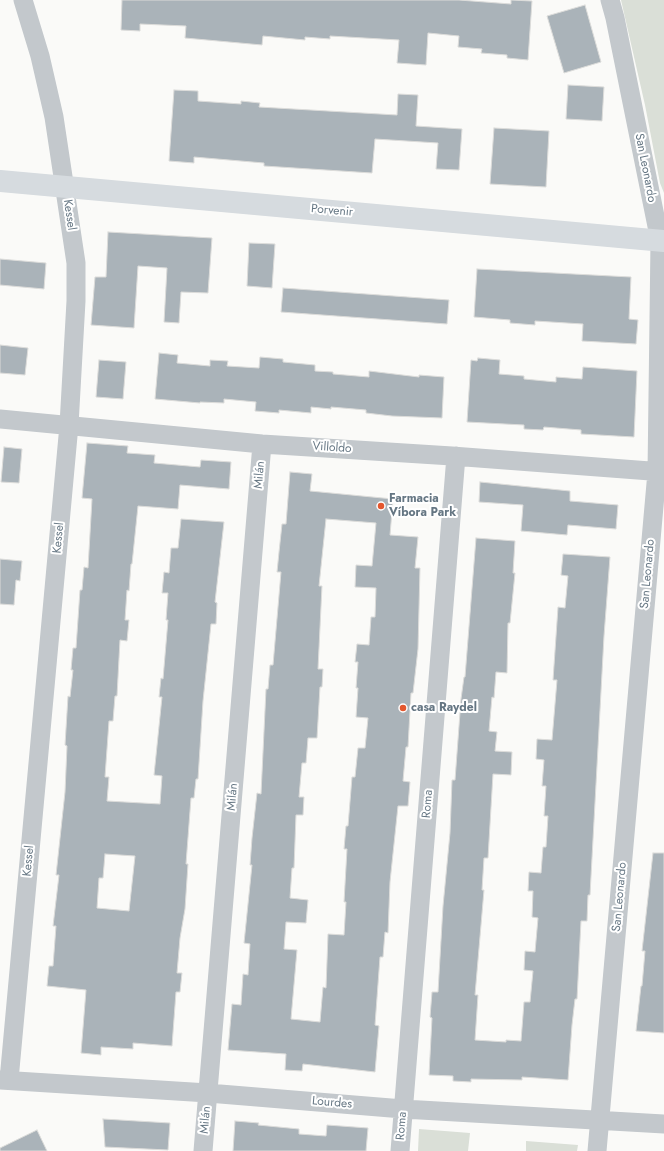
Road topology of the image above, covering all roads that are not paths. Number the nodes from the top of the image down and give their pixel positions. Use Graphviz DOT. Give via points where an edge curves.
graph roads {
  1 [pos="23,0"];
  2 [pos="610,0"];
  3 [pos="0,181"];
  4 [pos="65,188"];
  5 [pos="662,241"];
  6 [pos="0,419"];
  7 [pos="69,425"];
  8 [pos="262,444"];
  9 [pos="456,456"];
  10 [pos="660,472"];
  11 [pos="5,1080"];
  12 [pos="208,1093"];
  13 [pos="403,1109"];
  14 [pos="600,1122"];
  15 [pos="664,1124"];
  16 [pos="203,1151"];
  17 [pos="400,1151"];
  18 [pos="597,1151"];
  1 -- 4 [label="street, Kessel" via="54,116"];
  2 -- 5 [label="street, San Leonardo"];
  3 -- 4 [label="main road, Porvenir"];
  4 -- 5 [label="main road, Porvenir"];
  4 -- 7 [label="street, Kessel" via="76,263 75,340"];
  5 -- 10 [label="street, San Leonardo"];
  6 -- 7 [label="street, Villoldo"];
  7 -- 8 [label="street, Villoldo"];
  7 -- 11 [label="street, Kessel"];
  8 -- 9 [label="street, Villoldo"];
  8 -- 12 [label="street, Milán"];
  9 -- 10 [label="street, Villoldo"];
  9 -- 13 [label="street, Roma"];
  10 -- 14 [label="street, San Leonardo"];
  11 -- 12 [label="street, Lourdes"];
  12 -- 13 [label="street, Lourdes"];
  12 -- 16 [label="street, Milán"];
  13 -- 14 [label="street, Lourdes"];
  13 -- 17 [label="street, Roma"];
  14 -- 15 [label="street, Lourdes"];
  14 -- 18 [label="street, San Leonardo"];
}
